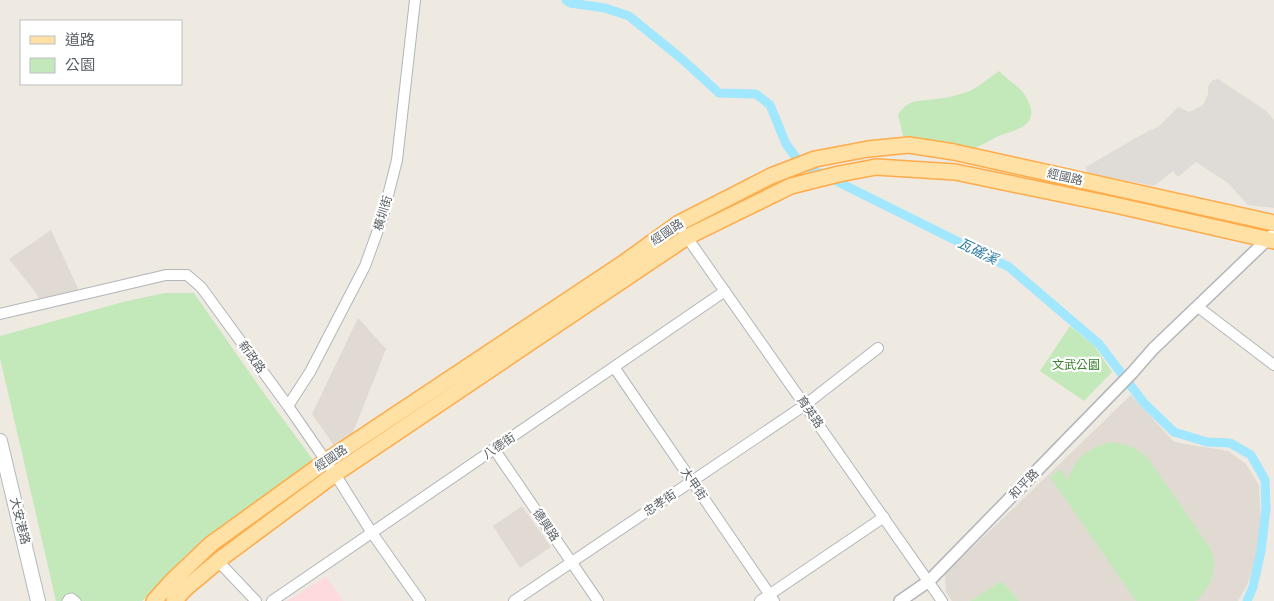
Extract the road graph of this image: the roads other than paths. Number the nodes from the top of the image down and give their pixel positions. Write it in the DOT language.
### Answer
graph roads {
  1 [pos="414,0"];
  2 [pos="678,223"];
  3 [pos="1274,223"];
  4 [pos="687,237"];
  5 [pos="1271,238"];
  6 [pos="725,291"];
  7 [pos="1198,307"];
  8 [pos="0,314"];
  9 [pos="878,348"];
  10 [pos="1274,365"];
  11 [pos="614,367"];
  12 [pos="805,405"];
  13 [pos="288,406"];
  14 [pos="0,441"];
  15 [pos="494,449"];
  16 [pos="330,468"];
  17 [pos="692,481"];
  18 [pos="884,517"];
  19 [pos="372,533"];
  20 [pos="218,561"];
  21 [pos="572,562"];
  22 [pos="228,578"];
  23 [pos="929,581"];
  24 [pos="772,598"];
  25 [pos="38,601"];
  26 [pos="66,601"];
  27 [pos="77,601"];
  28 [pos="154,601"];
  29 [pos="174,601"];
  30 [pos="250,601"];
  31 [pos="256,601"];
  32 [pos="272,601"];
  33 [pos="420,601"];
  34 [pos="514,601"];
  35 [pos="598,601"];
  36 [pos="760,601"];
  37 [pos="900,601"];
  38 [pos="942,601"];
  1 -- 13 [label="street, 橫圳街"];
  2 -- 3 [label="main road, 經國路"];
  2 -- 4 [label="street, 育英路"];
  2 -- 16 [label="main road, 經國路"];
  4 -- 5 [label="main road, 經國路"];
  4 -- 6 [label="street, 育英路"];
  4 -- 16 [label="main road, 經國路"];
  5 -- 7 [label="street"];
  6 -- 11 [label="street, 八德街"];
  6 -- 12 [label="street, 育英路"];
  7 -- 10 [label="street"];
  7 -- 23 [label="street, 和平路"];
  8 -- 13 [label="street, 新政路"];
  9 -- 12 [label="street, 忠孝街"];
  11 -- 15 [label="street, 八德街"];
  11 -- 17 [label="street, 大甲街"];
  12 -- 17 [label="street, 忠孝街"];
  12 -- 18 [label="street, 育英路"];
  13 -- 16 [label="street, 新政路"];
  14 -- 25 [label="main road, 大安港路"];
  15 -- 19 [label="street, 八德街"];
  15 -- 21 [label="street, 德興路"];
  16 -- 19 [label="street, 新政路"];
  16 -- 20 [label="main road, 經國路"];
  16 -- 28 [label="main road, 經國路"];
  17 -- 21 [label="street, 忠孝街"];
  17 -- 24 [label="street, 大甲街"];
  18 -- 23 [label="street, 育英路"];
  18 -- 24 [label="street"];
  19 -- 32 [label="street, 八德街"];
  19 -- 33 [label="street, 新政路"];
  20 -- 29 [label="main road, 經國路"];
  20 -- 31 [label="street"];
  21 -- 34 [label="street, 忠孝街"];
  21 -- 35 [label="street, 德興路"];
  22 -- 30 [label="street"];
  23 -- 37 [label="street, 和平路"];
  23 -- 38 [label="street, 育英路"];
  24 -- 36 [label="street"];
  26 -- 27 [label="street"];
}
